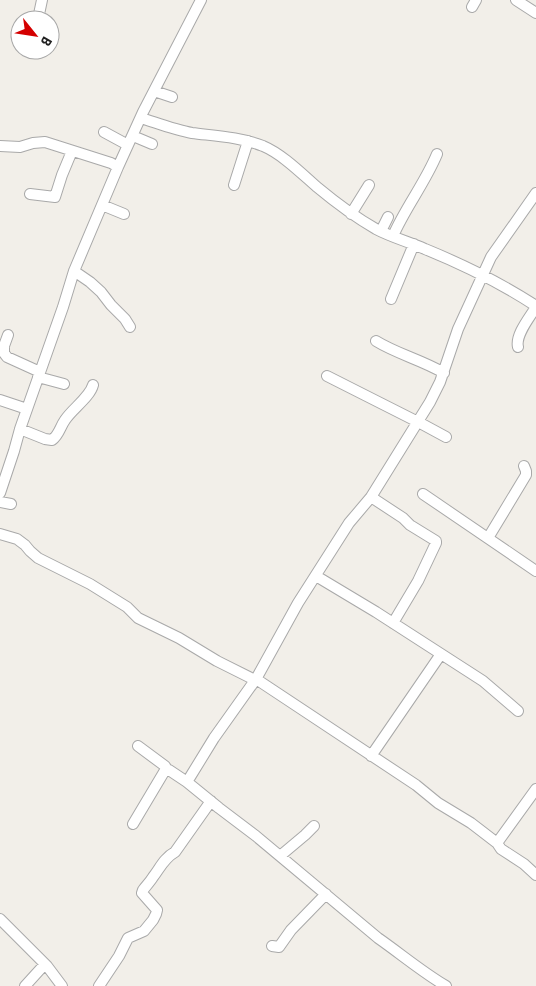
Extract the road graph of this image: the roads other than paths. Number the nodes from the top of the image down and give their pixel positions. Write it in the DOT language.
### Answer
graph roads {
  1 [pos="201,0"];
  2 [pos="516,0"];
  3 [pos="536,13"];
  4 [pos="154,90"];
  5 [pos="172,98"];
  6 [pos="141,118"];
  7 [pos="104,132"];
  8 [pos="125,140"];
  9 [pos="248,141"];
  10 [pos="152,144"];
  11 [pos="0,146"];
  12 [pos="72,151"];
  13 [pos="437,154"];
  14 [pos="110,163"];
  15 [pos="234,185"];
  16 [pos="369,185"];
  17 [pos="536,193"];
  18 [pos="30,194"];
  19 [pos="102,205"];
  20 [pos="352,212"];
  21 [pos="124,214"];
  22 [pos="396,231"];
  23 [pos="414,244"];
  24 [pos="74,271"];
  25 [pos="482,274"];
  26 [pos="392,299"];
  27 [pos="536,306"];
  28 [pos="130,327"];
  29 [pos="8,335"];
  30 [pos="376,341"];
  31 [pos="518,347"];
  32 [pos="36,371"];
  33 [pos="444,373"];
  34 [pos="327,376"];
  35 [pos="64,384"];
  36 [pos="92,385"];
  37 [pos="0,400"];
  38 [pos="22,407"];
  39 [pos="424,425"];
  40 [pos="20,429"];
  41 [pos="446,437"];
  42 [pos="524,466"];
  43 [pos="0,493"];
  44 [pos="423,494"];
  45 [pos="373,498"];
  46 [pos="0,502"];
  47 [pos="11,504"];
  48 [pos="0,534"];
  49 [pos="488,538"];
  50 [pos="536,570"];
  51 [pos="320,578"];
  52 [pos="393,623"];
  53 [pos="441,654"];
  54 [pos="256,680"];
  55 [pos="518,712"];
  56 [pos="138,746"];
  57 [pos="371,756"];
  58 [pos="167,770"];
  59 [pos="187,782"];
  60 [pos="536,789"];
  61 [pos="211,801"];
  62 [pos="133,824"];
  63 [pos="314,826"];
  64 [pos="497,843"];
  65 [pos="280,856"];
  66 [pos="536,875"];
  67 [pos="326,894"];
  68 [pos="0,919"];
  69 [pos="272,946"];
  70 [pos="45,964"];
  71 [pos="25,986"];
  72 [pos="62,986"];
  73 [pos="99,986"];
  74 [pos="446,986"];
  1 -- 4 [label="street"];
  2 -- 3 [label="street"];
  4 -- 5 [label="street"];
  4 -- 6 [label="street"];
  6 -- 8 [label="street"];
  6 -- 9 [label="street"];
  7 -- 8 [label="street"];
  8 -- 10 [label="street"];
  8 -- 14 [label="street"];
  9 -- 15 [label="street"];
  9 -- 20 [label="street"];
  11 -- 12 [label="street"];
  12 -- 14 [label="street"];
  12 -- 18 [label="street"];
  13 -- 22 [label="street"];
  14 -- 19 [label="street"];
  16 -- 20 [label="street"];
  17 -- 25 [label="street"];
  19 -- 21 [label="street"];
  19 -- 24 [label="street"];
  20 -- 22 [label="street"];
  22 -- 23 [label="street"];
  23 -- 25 [label="street"];
  23 -- 26 [label="street"];
  24 -- 28 [label="street"];
  24 -- 32 [label="street"];
  25 -- 27 [label="street"];
  25 -- 33 [label="street"];
  27 -- 31 [label="street"];
  29 -- 32 [label="street"];
  30 -- 33 [label="street"];
  32 -- 35 [label="street"];
  32 -- 38 [label="street"];
  33 -- 39 [label="street"];
  34 -- 39 [label="street"];
  36 -- 40 [label="street"];
  37 -- 38 [label="street"];
  38 -- 40 [label="street"];
  39 -- 41 [label="street"];
  39 -- 45 [label="street"];
  40 -- 43 [label="street"];
  42 -- 49 [label="street"];
  44 -- 49 [label="street"];
  45 -- 51 [label="street"];
  45 -- 52 [label="street"];
  46 -- 47 [label="street"];
  48 -- 54 [label="street"];
  49 -- 50 [label="street"];
  51 -- 52 [label="street"];
  51 -- 54 [label="street"];
  52 -- 53 [label="street"];
  53 -- 55 [label="street"];
  53 -- 57 [label="street"];
  54 -- 57 [label="street"];
  54 -- 59 [label="street"];
  56 -- 58 [label="street"];
  57 -- 64 [label="street"];
  58 -- 59 [label="street"];
  58 -- 62 [label="street"];
  59 -- 61 [label="street"];
  60 -- 64 [label="street"];
  61 -- 65 [label="street"];
  61 -- 73 [label="street"];
  63 -- 65 [label="street"];
  64 -- 66 [label="street"];
  65 -- 67 [label="street"];
  67 -- 69 [label="street"];
  67 -- 74 [label="street"];
  68 -- 70 [label="street"];
  70 -- 71 [label="street"];
  70 -- 72 [label="street"];
}
